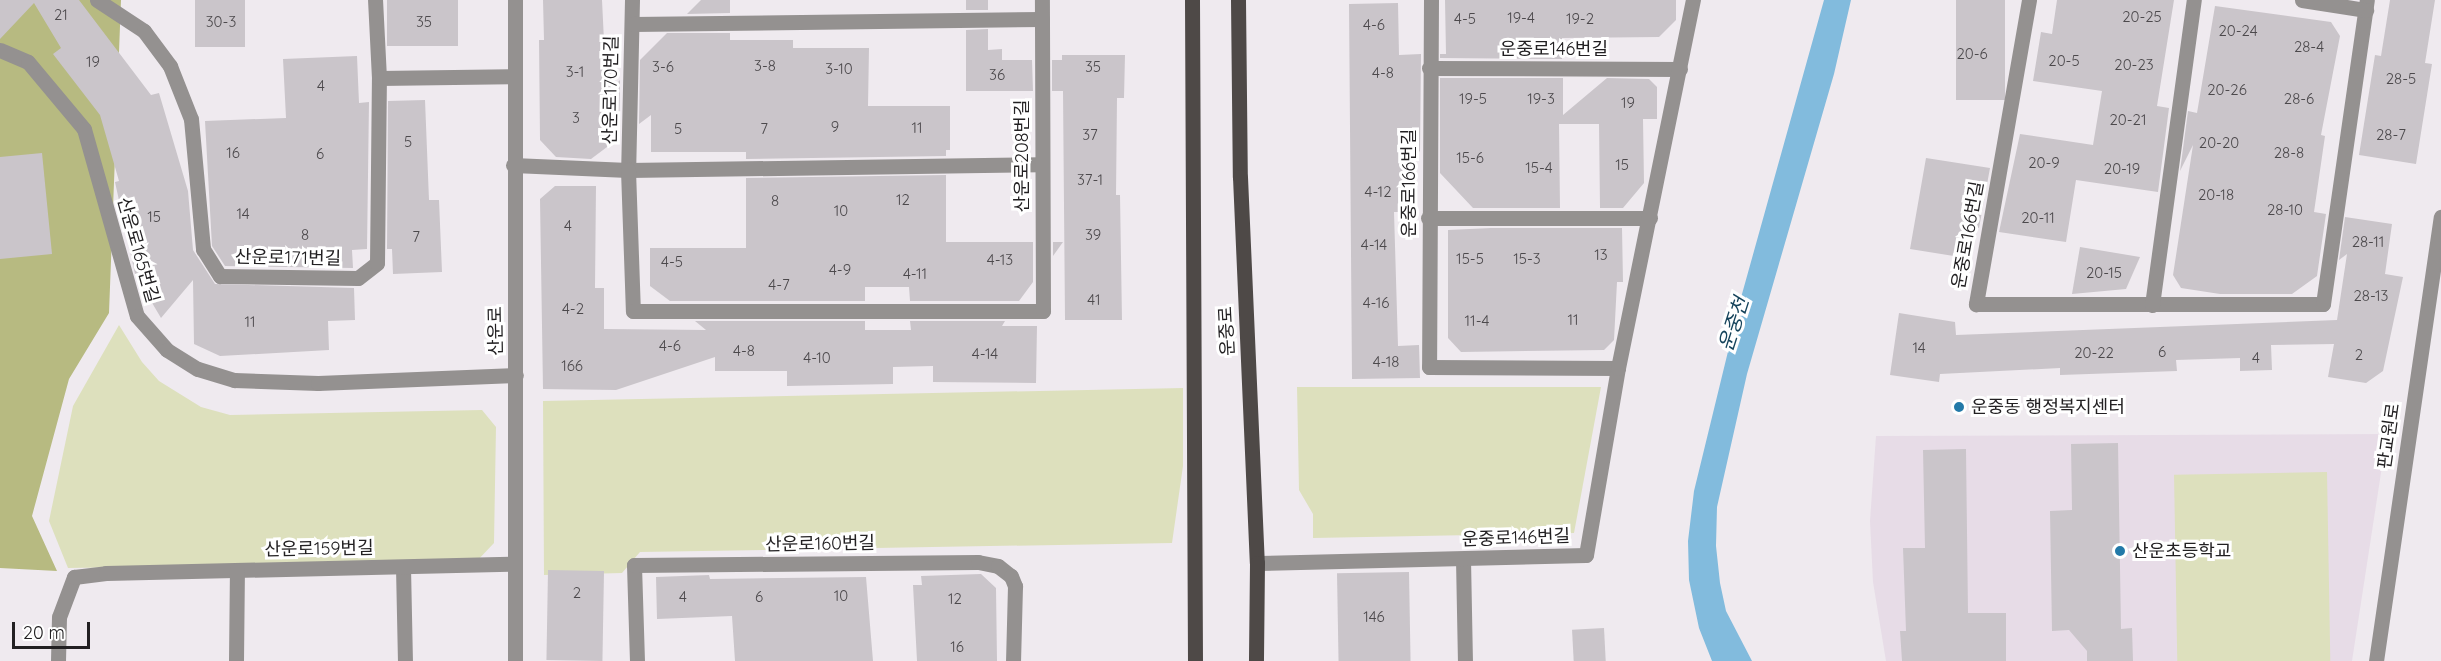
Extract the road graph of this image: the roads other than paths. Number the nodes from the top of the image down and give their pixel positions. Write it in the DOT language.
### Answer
graph roads {
  1 [pos="97,0"];
  2 [pos="375,0"];
  3 [pos="515,0"];
  4 [pos="632,0"];
  5 [pos="1042,0"];
  6 [pos="1192,0"];
  7 [pos="1238,0"];
  8 [pos="1431,0"];
  9 [pos="1693,0"];
  10 [pos="2029,0"];
  11 [pos="2194,0"];
  12 [pos="2302,0"];
  13 [pos="2366,5"];
  14 [pos="1042,19"];
  15 [pos="632,24"];
  16 [pos="0,50"];
  17 [pos="1429,68"];
  18 [pos="1680,69"];
  19 [pos="514,76"];
  20 [pos="379,78"];
  21 [pos="1042,164"];
  22 [pos="513,165"];
  23 [pos="628,170"];
  24 [pos="2441,217"];
  25 [pos="1428,218"];
  26 [pos="1650,218"];
  27 [pos="2152,306"];
  28 [pos="1043,311"];
  29 [pos="1618,368"];
  30 [pos="516,375"];
  31 [pos="1463,559"];
  32 [pos="1257,563"];
  33 [pos="515,564"];
  34 [pos="403,567"];
  35 [pos="237,570"];
  36 [pos="58,661"];
  37 [pos="236,661"];
  38 [pos="405,661"];
  39 [pos="515,661"];
  40 [pos="637,661"];
  41 [pos="1013,661"];
  42 [pos="1196,661"];
  43 [pos="1256,661"];
  44 [pos="1465,661"];
  45 [pos="2376,661"];
  1 -- 20 [label="street, 산운로171번길"];
  2 -- 20 [label="street, 산운로171번길"];
  3 -- 19 [label="street, 산운로"];
  4 -- 15 [label="street"];
  5 -- 14 [label="street, 산운로208번길"];
  6 -- 42 [label="main road, 운중로"];
  7 -- 32 [label="main road, 운중로"];
  8 -- 17 [label="street, 운중로166번길"];
  9 -- 18 [label="street, 운중로146번길"];
  10 -- 27 [label="street, 운중로166번길"];
  11 -- 27 [label="street"];
  12 -- 13 [label="street"];
  13 -- 27 [label="street, 운중로166번길"];
  14 -- 15 [label="street, 산운로170번길"];
  14 -- 21 [label="street, 산운로208번길"];
  15 -- 23 [label="street, 산운로170번길"];
  16 -- 30 [label="street, 산운로165번길"];
  17 -- 18 [label="street, 운중로146번길"];
  17 -- 25 [label="street, 운중로166번길"];
  18 -- 26 [label="street, 운중로146번길"];
  19 -- 20 [label="street"];
  19 -- 22 [label="street, 산운로"];
  21 -- 23 [label="street, 산운로170번길"];
  21 -- 28 [label="street, 산운로208번길"];
  22 -- 23 [label="street, 산운로170번길"];
  22 -- 30 [label="street, 산운로"];
  23 -- 28 [label="street, 산운로170번길"];
  24 -- 45 [label="street, 판교원로"];
  25 -- 26 [label="street"];
  25 -- 29 [label="street, 운중로166번길"];
  26 -- 29 [label="street, 운중로146번길"];
  29 -- 31 [label="street, 운중로146번길"];
  30 -- 33 [label="street, 산운로"];
  31 -- 32 [label="street, 운중로146번길"];
  31 -- 44 [label="street"];
  32 -- 43 [label="main road, 운중로"];
  33 -- 34 [label="street, 산운로159번길"];
  33 -- 39 [label="street, 산운로"];
  34 -- 35 [label="street, 산운로159번길"];
  34 -- 38 [label="street"];
  35 -- 36 [label="street, 산운로159번길"];
  35 -- 37 [label="street"];
  40 -- 41 [label="street, 산운로160번길"];
}
